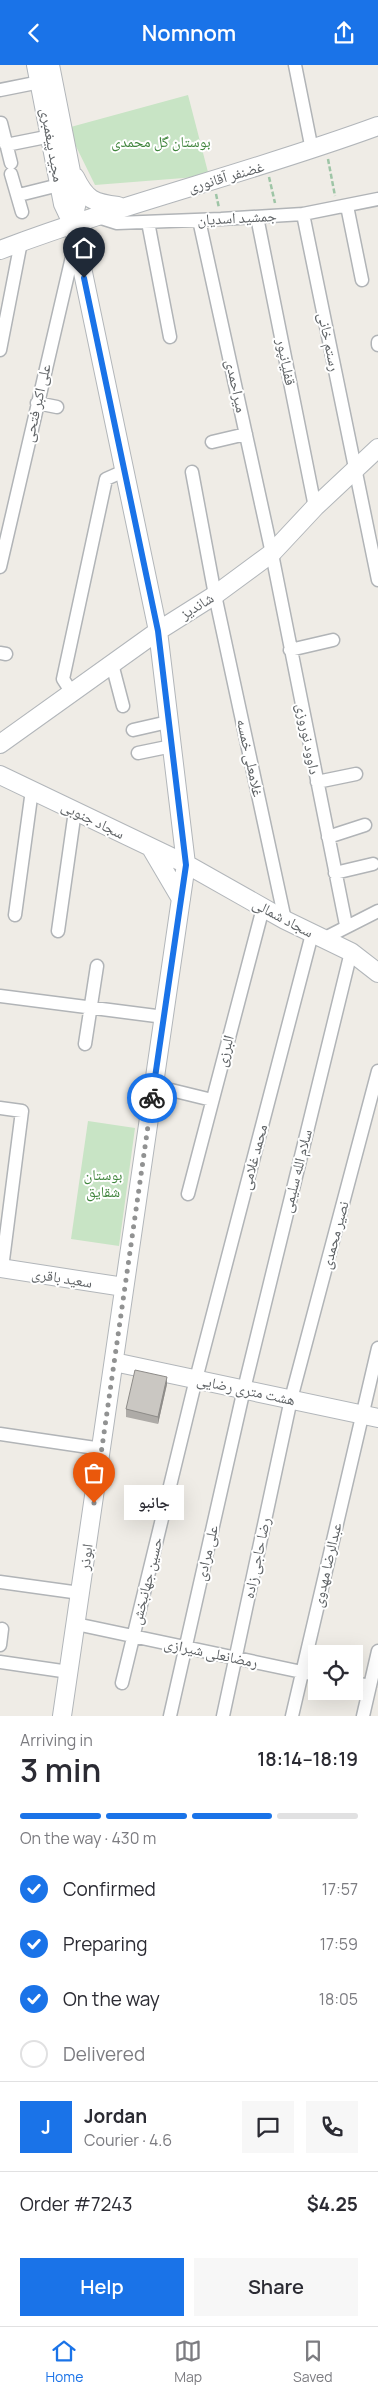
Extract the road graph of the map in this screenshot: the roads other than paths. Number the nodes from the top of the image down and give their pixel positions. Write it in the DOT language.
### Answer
graph roads {
  1 [pos="50,65"];
  2 [pos="295,65"];
  3 [pos="38,73"];
  4 [pos="0,91"];
  5 [pos="1,123"];
  6 [pos="378,126"];
  7 [pos="51,135"];
  8 [pos="6,145"];
  9 [pos="318,148"];
  10 [pos="70,164"];
  11 [pos="59,185"];
  12 [pos="19,195"];
  13 [pos="378,199"];
  14 [pos="126,207"];
  15 [pos="342,207"];
  16 [pos="22,212"];
  17 [pos="303,214"];
  18 [pos="96,216"];
  19 [pos="257,217"];
  20 [pos="199,220"];
  21 [pos="148,223"];
  22 [pos="74,231"];
  23 [pos="22,241"];
  24 [pos="0,249"];
  25 [pos="362,280"];
  26 [pos="170,337"];
  27 [pos="0,349"];
  28 [pos="37,403"];
  29 [pos="57,407"];
  30 [pos="246,434"];
  31 [pos="212,442"];
  32 [pos="378,448"];
  33 [pos="355,469"];
  34 [pos="124,471"];
  35 [pos="192,471"];
  36 [pos="316,507"];
  37 [pos="272,553"];
  38 [pos="0,567"];
  39 [pos="378,580"];
  40 [pos="215,595"];
  41 [pos="158,631"];
  42 [pos="332,640"];
  43 [pos="290,650"];
  44 [pos="112,664"];
  45 [pos="72,693"];
  46 [pos="123,706"];
  47 [pos="168,722"];
  48 [pos="133,730"];
  49 [pos="0,744"];
  50 [pos="172,746"];
  51 [pos="138,753"];
  52 [pos="356,773"];
  53 [pos="0,775"];
  54 [pos="317,782"];
  55 [pos="32,790"];
  56 [pos="75,811"];
  57 [pos="365,825"];
  58 [pos="328,837"];
  59 [pos="151,847"];
  60 [pos="373,864"];
  61 [pos="186,865"];
  62 [pos="335,873"];
  63 [pos="181,899"];
  64 [pos="263,908"];
  65 [pos="378,911"];
  66 [pos="15,915"];
  67 [pos="285,920"];
  68 [pos="346,925"];
  69 [pos="58,931"];
  70 [pos="317,936"];
  71 [pos="351,952"];
  72 [pos="96,966"];
  73 [pos="378,973"];
  74 [pos="0,996"];
  75 [pos="90,1008"];
  76 [pos="164,1017"];
  77 [pos="85,1044"];
  78 [pos="378,1071"];
  79 [pos="171,1090"];
  80 [pos="212,1100"];
  81 [pos="0,1108"];
  82 [pos="188,1194"];
  83 [pos="1,1268"];
  84 [pos="124,1287"];
  85 [pos="378,1348"];
  86 [pos="114,1362"];
  87 [pos="196,1379"];
  88 [pos="244,1389"];
  89 [pos="291,1399"];
  90 [pos="370,1416"];
  91 [pos="0,1434"];
  92 [pos="102,1449"];
  93 [pos="0,1582"];
  94 [pos="80,1593"];
  95 [pos="76,1624"];
  96 [pos="2,1629"];
  97 [pos="133,1636"];
  98 [pos="0,1645"];
  99 [pos="186,1647"];
  100 [pos="378,1651"];
  101 [pos="236,1658"];
  102 [pos="0,1662"];
  103 [pos="69,1672"];
  104 [pos="302,1672"];
  105 [pos="308,1673"];
  106 [pos="122,1683"];
  107 [pos="363,1685"];
  108 [pos="370,1686"];
  109 [pos="62,1716"];
  110 [pos="170,1716"];
  111 [pos="223,1716"];
  112 [pos="292,1716"];
  113 [pos="362,1716"];
  1 -- 10 [label="main road, مجید پیغمبری"];
  2 -- 9 [label="street"];
  3 -- 4 [label="street"];
  3 -- 7 [label="main road, مجید پیغمبری"];
  5 -- 8 [label="street"];
  6 -- 9 [label="main road, غضنفر آقانوری"];
  7 -- 8 [label="street"];
  7 -- 11 [label="main road, مجید پیغمبری"];
  8 -- 12 [label="street"];
  9 -- 14 [label="main road, غضنفر آقانوری"];
  10 -- 14 [label="main road"];
  10 -- 22 [label="main road, مجید پیغمبری"];
  11 -- 12 [label="street"];
  11 -- 22 [label="main road, مجید پیغمبری"];
  12 -- 16 [label="street"];
  13 -- 15 [label="street, جمشید اسدیان"];
  14 -- 18 [label="main road, غضنفر آقانوری"];
  15 -- 17 [label="street, جمشید اسدیان"];
  15 -- 25 [label="street"];
  17 -- 19 [label="street, جمشید اسدیان"];
  17 -- 33 [label="street, رستم خانی"];
  18 -- 21 [label="street, جمشید اسدیان"];
  18 -- 22 [label="main road, غضنفر آقانوری"];
  19 -- 20 [label="street, جمشید اسدیان"];
  19 -- 36 [label="street, قفلیانپور"];
  20 -- 21 [label="street, جمشید اسدیان"];
  20 -- 30 [label="street, میراحمدی"];
  21 -- 26 [label="street"];
  22 -- 23 [label="main road, غضنفر آقانوری"];
  22 -- 28 [label="street, علی اکبر فتحی"];
  22 -- 34 [label="main road, مجید پیغمبری"];
  23 -- 24 [label="main road, غضنفر آقانوری"];
  23 -- 27 [label="street"];
  28 -- 29 [label="street"];
  28 -- 38 [label="street, علی اکبر فتحی"];
  30 -- 31 [label="street"];
  30 -- 37 [label="street, میراحمدی"];
  32 -- 33 [label="main road, شاندیز"];
  33 -- 36 [label="main road, شاندیز"];
  33 -- 39 [label="street, رستم خانی"];
  34 -- 41 [label="main road, مجید پیغمبری"];
  34 -- 45 [label="street"];
  35 -- 40 [label="street, غلامعلی خمسه"];
  36 -- 37 [label="main road, شاندیز"];
  37 -- 40 [label="main road, شاندیز"];
  37 -- 43 [label="street, داوود نوروزی"];
  40 -- 41 [label="main road, شاندیز"];
  40 -- 67 [label="street, غلامعلی خمسه"];
  41 -- 44 [label="main road, شاندیز"];
  41 -- 47 [label="main road, مجید پیغمبری"];
  42 -- 43 [label="street"];
  43 -- 54 [label="street, داوود نوروزی"];
  44 -- 45 [label="main road, شاندیز"];
  44 -- 46 [label="street"];
  45 -- 49 [label="main road, شاندیز"];
  47 -- 48 [label="street"];
  47 -- 50 [label="main road, مجید پیغمبری"];
  50 -- 51 [label="street"];
  50 -- 61 [label="main road, مجید پیغمبری"];
  52 -- 54 [label="street"];
  53 -- 55 [label="main road, سجاد جنوبی"];
  54 -- 58 [label="street, داوود نوروزی"];
  55 -- 56 [label="main road, سجاد جنوبی"];
  55 -- 66 [label="street"];
  56 -- 59 [label="main road, سجاد جنوبی"];
  56 -- 69 [label="street"];
  57 -- 58 [label="street"];
  58 -- 62 [label="street, داوود نوروزی"];
  59 -- 61 [label="main road, سجاد جنوبی"];
  59 -- 63 [label="main road"];
  60 -- 62 [label="street"];
  61 -- 63 [label="main road, ابوذر"];
  61 -- 64 [label="main road, سجاد شمالی"];
  62 -- 68 [label="street, داوود نوروزی"];
  63 -- 76 [label="main road, ابوذر"];
  64 -- 67 [label="main road, سجاد شمالی"];
  64 -- 80 [label="street, البرزی"];
  65 -- 68 [label="street"];
  67 -- 70 [label="main road, سجاد شمالی"];
  68 -- 70 [label="street"];
  70 -- 71 [label="main road, سجاد شمالی"];
  70 -- 87 [label="street, محمد غلامی"];
  71 -- 73 [label="main road, سجاد شمالی"];
  71 -- 88 [label="street, سلام الله سلیمی"];
  72 -- 75 [label="street"];
  74 -- 75 [label="street"];
  75 -- 76 [label="street"];
  75 -- 77 [label="street"];
  76 -- 84 [label="main road, ابوذر"];
  78 -- 89 [label="street, نصیر محمدی"];
  79 -- 80 [label="street"];
  80 -- 82 [label="street, البرزی"];
  81 -- 83 [label="street"];
  83 -- 84 [label="main road, سعید باقری"];
  84 -- 86 [label="main road, ابوذر"];
  85 -- 90 [label="street, عبدالرضا مهدوی"];
  86 -- 87 [label="main road, هشت متری رضایی"];
  86 -- 92 [label="main road, ابوذر"];
  87 -- 88 [label="main road, هشت متری رضایی"];
  87 -- 97 [label="street, حسین جهانبخش"];
  88 -- 89 [label="main road, هشت متری رضایی"];
  88 -- 99 [label="street, علی مرادی"];
  89 -- 90 [label="main road, هشت متری رضایی"];
  89 -- 101 [label="street, رضا حاجی زاده"];
  90 -- 104 [label="street, عبدالرضا مهدوی"];
  91 -- 92 [label="street"];
  92 -- 94 [label="main road, ابوذر"];
  93 -- 94 [label="street"];
  94 -- 95 [label="main road, ابوذر"];
  95 -- 97 [label="street, رمضانعلی شیرازی"];
  95 -- 103 [label="main road, ابوذر"];
  96 -- 98 [label="street"];
  97 -- 99 [label="street, رمضانعلی شیرازی"];
  97 -- 106 [label="street, حسین جهانبخش"];
  99 -- 101 [label="street, رمضانعلی شیرازی"];
  99 -- 110 [label="street, علی مرادی"];
  100 -- 108 [label="street"];
  101 -- 104 [label="street, رمضانعلی شیرازی"];
  101 -- 111 [label="street, رضا حاجی زاده"];
  102 -- 103 [label="street"];
  103 -- 109 [label="main road, ابوذر"];
  104 -- 105 [label="street, رمضانعلی شیرازی"];
  104 -- 112 [label="street, عبدالرضا مهدوی"];
  107 -- 108 [label="street"];
  108 -- 113 [label="street"];
}
